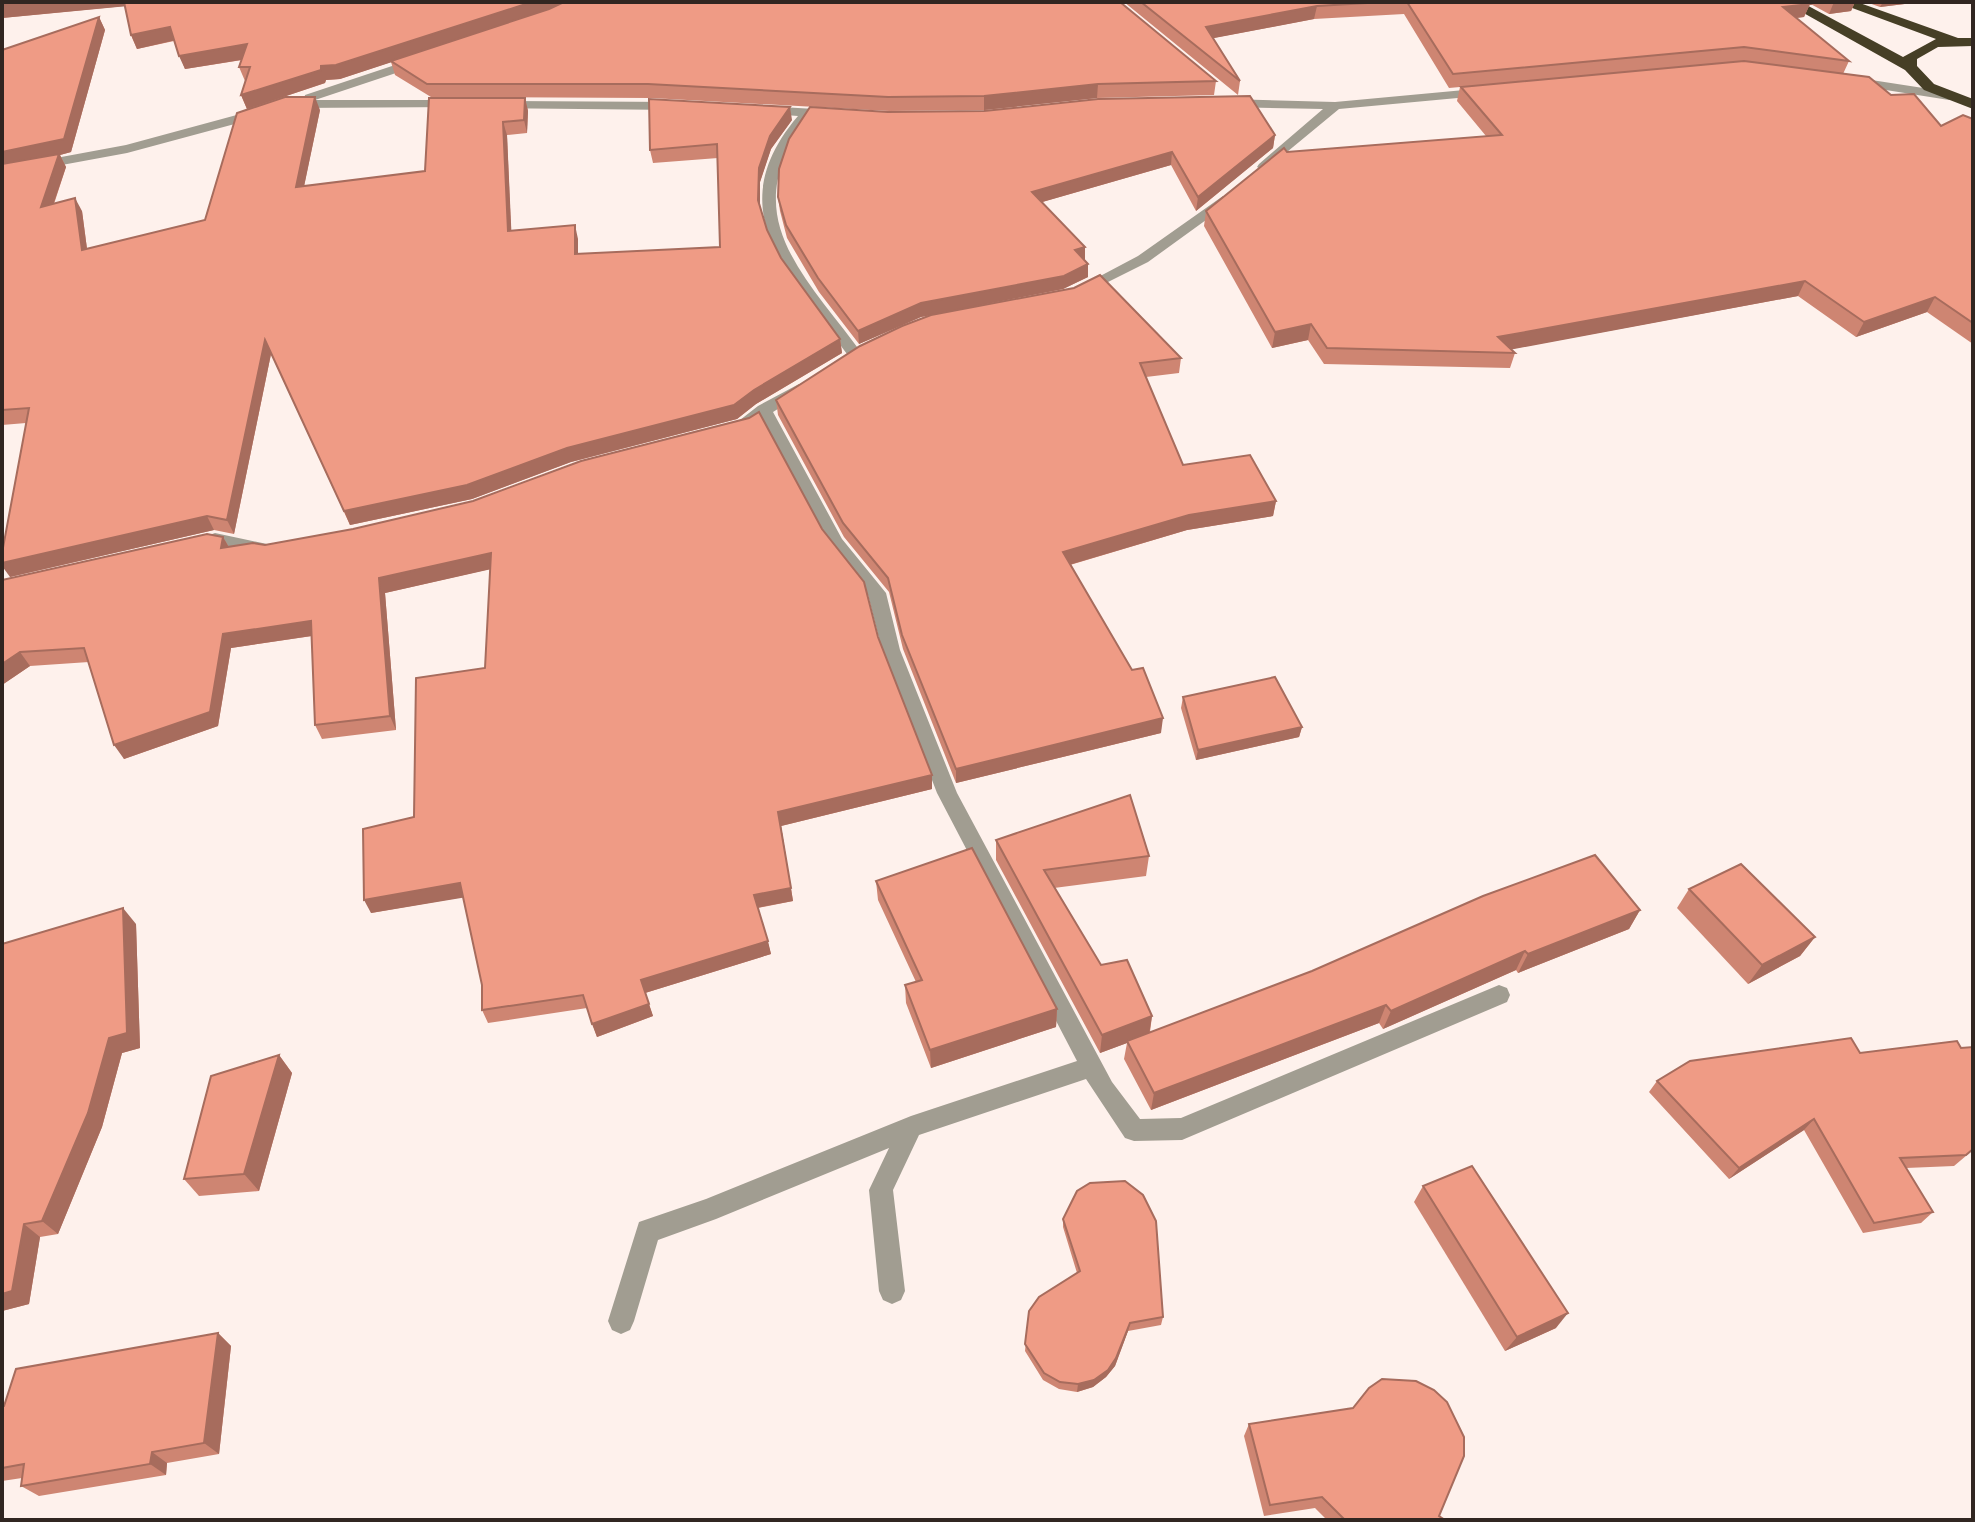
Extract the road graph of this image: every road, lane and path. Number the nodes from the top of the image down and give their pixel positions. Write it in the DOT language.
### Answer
graph roads {
  1 [pos="1791,2"];
  2 [pos="1843,2"];
  3 [pos="1965,42"];
  4 [pos="427,58"];
  5 [pos="1914,72"];
  6 [pos="1505,90"];
  7 [pos="1949,96"];
  8 [pos="1220,98"];
  9 [pos="468,104"];
  10 [pos="484,104"];
  11 [pos="1973,104"];
  12 [pos="1335,106"];
  13 [pos="280,107"];
  14 [pos="691,107"];
  15 [pos="755,110"];
  16 [pos="807,113"];
  17 [pos="848,116"];
  18 [pos="2,172"];
  19 [pos="1068,296"];
  20 [pos="856,355"];
  21 [pos="819,377"];
  22 [pos="764,410"];
  23 [pos="720,433"];
  24 [pos="285,548"];
  25 [pos="179,550"];
  26 [pos="1499,995"];
  27 [pos="1092,1067"];
  28 [pos="911,1127"];
  29 [pos="892,1291"];
  30 [pos="621,1321"];
  1 -- 5 [label="highway"];
  2 -- 3 [label="highway"];
  3 -- 5 [label="highway"];
  4 -- 13 [label="street"];
  5 -- 7 [label="highway"];
  5 -- 7 [label="street"];
  6 -- 12 [label="street"];
  7 -- 11 [label="highway"];
  8 -- 12 [label="street"];
  9 -- 13 [label="street"];
  10 -- 14 [label="street"];
  12 -- 19 [label="street"];
  13 -- 18 [label="street"];
  15 -- 16 [label="street"];
  16 -- 17 [label="street"];
  16 -- 20 [label="street"];
  21 -- 22 [label="street"];
  22 -- 23 [label="street"];
  22 -- 27 [label="street"];
  24 -- 25 [label="street"];
  26 -- 27 [label="street"];
  27 -- 28 [label="street"];
  28 -- 29 [label="street"];
  28 -- 30 [label="street"];
}
